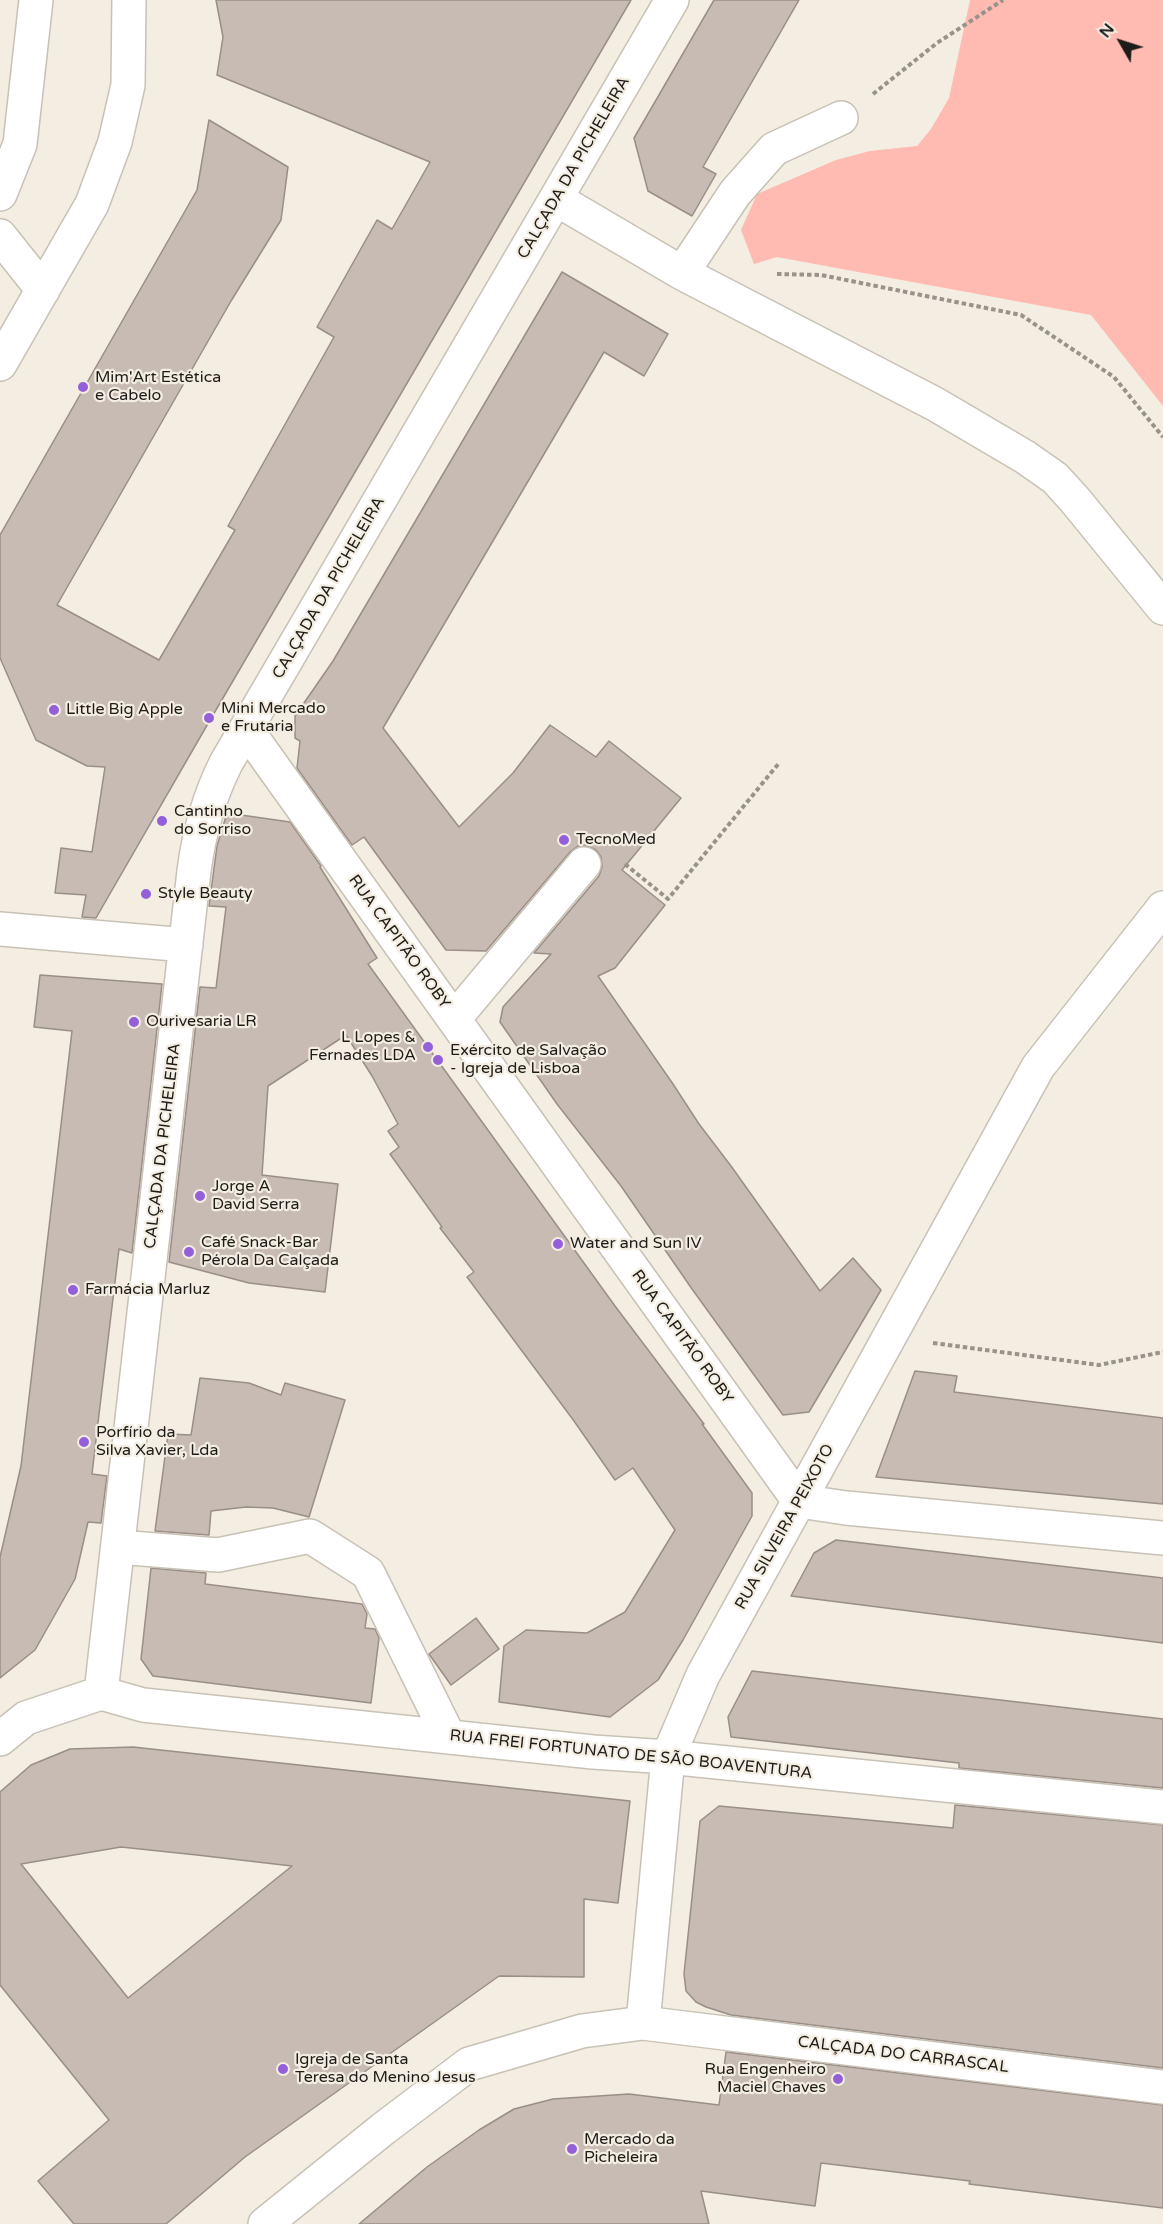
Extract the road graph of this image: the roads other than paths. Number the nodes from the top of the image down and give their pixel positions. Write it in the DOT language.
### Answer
graph roads {
  1 [pos="36,0"];
  2 [pos="129,0"];
  3 [pos="672,0"];
  4 [pos="842,118"];
  5 [pos="0,194"];
  6 [pos="556,199"];
  7 [pos="0,236"];
  8 [pos="682,273"];
  9 [pos="43,290"];
  10 [pos="0,364"];
  11 [pos="1163,608"];
  12 [pos="246,729"];
  13 [pos="584,864"];
  14 [pos="1163,908"];
  15 [pos="0,929"];
  16 [pos="186,945"];
  17 [pos="454,1019"];
  18 [pos="799,1501"];
  19 [pos="1163,1538"];
  20 [pos="117,1547"];
  21 [pos="101,1693"];
  22 [pos="449,1737"];
  23 [pos="0,1739"];
  24 [pos="668,1757"];
  25 [pos="1163,1807"];
  26 [pos="643,2023"];
  27 [pos="1163,2086"];
  28 [pos="265,2224"];
  1 -- 5 [label="street"];
  2 -- 9 [label="street"];
  3 -- 6 [label="street, CALÇADA DA PICHELEIRA"];
  4 -- 8 [label="street"];
  6 -- 8 [label="street"];
  6 -- 12 [label="street, CALÇADA DA PICHELEIRA"];
  7 -- 9 [label="street"];
  8 -- 11 [label="street"];
  9 -- 10 [label="street"];
  12 -- 16 [label="street, CALÇADA DA PICHELEIRA"];
  12 -- 17 [label="street, RUA CAPITÃO ROBY"];
  13 -- 17 [label="street"];
  14 -- 18 [label="street, RUA SILVEIRA PEIXOTO"];
  15 -- 16 [label="street"];
  16 -- 20 [label="street, CALÇADA DA PICHELEIRA"];
  17 -- 18 [label="street, RUA CAPITÃO ROBY"];
  18 -- 19 [label="street"];
  18 -- 24 [label="street, RUA SILVEIRA PEIXOTO"];
  20 -- 21 [label="street, CALÇADA DA PICHELEIRA"];
  20 -- 22 [label="street"];
  21 -- 22 [label="street, RUA FREI FORTUNATO DE SÃO BOAVENTURA"];
  21 -- 23 [label="street"];
  22 -- 24 [label="street, RUA FREI FORTUNATO DE SÃO BOAVENTURA"];
  24 -- 25 [label="street, RUA FREI FORTUNATO DE SÃO BOAVENTURA"];
  24 -- 26 [label="street, RUA SILVEIRA PEIXOTO"];
  26 -- 27 [label="street, CALÇADA DO CARRASCAL"];
  26 -- 28 [label="street"];
}
